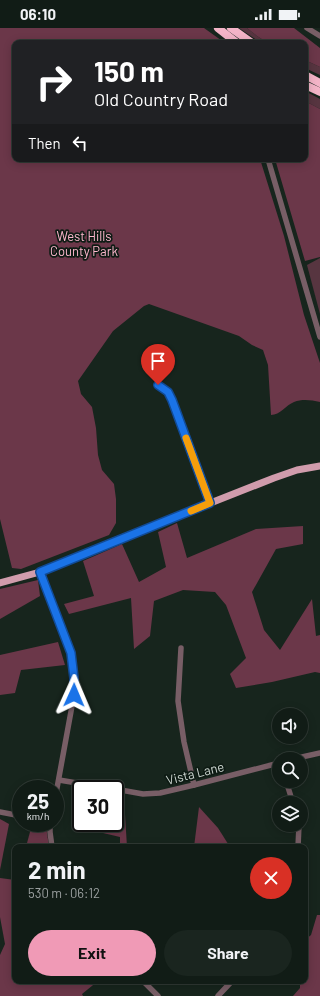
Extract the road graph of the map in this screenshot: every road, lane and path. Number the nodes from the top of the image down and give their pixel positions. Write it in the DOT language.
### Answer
graph roads {
  1 [pos="231,28"];
  2 [pos="235,28"];
  3 [pos="307,28"];
  4 [pos="221,31"];
  5 [pos="320,36"];
  6 [pos="234,40"];
  7 [pos="237,40"];
  8 [pos="248,40"];
  9 [pos="308,77"];
  10 [pos="320,83"];
  11 [pos="308,86"];
  12 [pos="320,92"];
  13 [pos="269,162"];
  14 [pos="320,337"];
  15 [pos="158,385"];
  16 [pos="320,466"];
  17 [pos="210,503"];
  18 [pos="40,572"];
  19 [pos="0,583"];
  20 [pos="181,648"];
  21 [pos="320,753"];
  22 [pos="308,756"];
  23 [pos="272,765"];
  24 [pos="59,780"];
  25 [pos="194,785"];
  26 [pos="124,791"];
  27 [pos="0,812"];
  28 [pos="12,814"];
  29 [pos="50,832"];
  30 [pos="299,832"];
  31 [pos="52,844"];
  32 [pos="298,844"];
  33 [pos="146,984"];
  34 [pos="229,984"];
  35 [pos="158,996"];
  36 [pos="218,996"];
  1 -- 8 [label="highway, bridge"];
  2 -- 7 [label="street"];
  3 -- 5 [label="street"];
  4 -- 6 [label="highway"];
  9 -- 10 [label="highway"];
  11 -- 12 [label="highway"];
  13 -- 14 [label="street"];
  15 -- 17 [label="street"];
  16 -- 17 [label="main road"];
  17 -- 18 [label="main road"];
  18 -- 19 [label="main road"];
  18 -- 24 [label="street"];
  20 -- 25 [label="street"];
  21 -- 22 [label="street"];
  23 -- 25 [label="street, Vista Lane"];
  25 -- 26 [label="street, Vista Lane"];
  27 -- 28 [label="street"];
  29 -- 31 [label="street"];
  30 -- 32 [label="street"];
  33 -- 35 [label="street"];
  34 -- 36 [label="street"];
}
